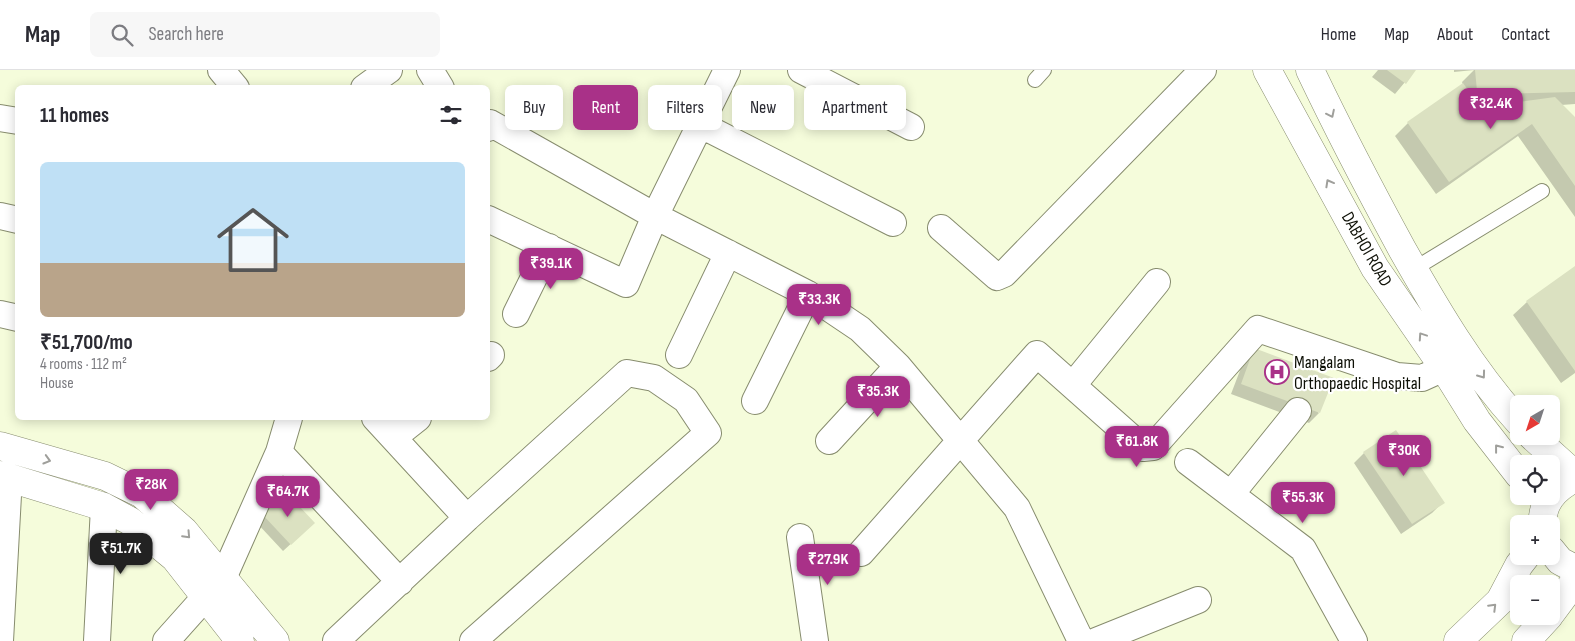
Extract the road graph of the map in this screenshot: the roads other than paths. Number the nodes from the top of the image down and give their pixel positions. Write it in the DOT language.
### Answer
graph roads {
  1 [pos="389,70"];
  2 [pos="430,70"];
  3 [pos="727,70"];
  4 [pos="801,70"];
  5 [pos="1203,70"];
  6 [pos="1267,70"];
  7 [pos="1310,70"];
  8 [pos="368,85"];
  9 [pos="439,85"];
  10 [pos="720,85"];
  11 [pos="0,118"];
  12 [pos="15,120"];
  13 [pos="490,123"];
  14 [pos="911,127"];
  15 [pos="698,130"];
  16 [pos="711,130"];
  17 [pos="1542,191"];
  18 [pos="0,216"];
  19 [pos="655,216"];
  20 [pos="15,219"];
  21 [pos="490,220"];
  22 [pos="893,223"];
  23 [pos="941,228"];
  24 [pos="549,248"];
  25 [pos="728,253"];
  26 [pos="1414,269"];
  27 [pos="1157,282"];
  28 [pos="808,294"];
  29 [pos="0,314"];
  30 [pos="516,314"];
  31 [pos="15,317"];
  32 [pos="680,355"];
  33 [pos="898,366"];
  34 [pos="1444,368"];
  35 [pos="1073,386"];
  36 [pos="755,401"];
  37 [pos="1298,411"];
  38 [pos="1510,411"];
  39 [pos="288,420"];
  40 [pos="377,420"];
  41 [pos="416,420"];
  42 [pos="394,438"];
  43 [pos="959,440"];
  44 [pos="829,441"];
  45 [pos="1541,445"];
  46 [pos="0,446"];
  47 [pos="279,452"];
  48 [pos="1188,462"];
  49 [pos="1510,463"];
  50 [pos="5,476"];
  51 [pos="1575,477"];
  52 [pos="1231,494"];
  53 [pos="104,507"];
  54 [pos="1543,508"];
  55 [pos="467,518"];
  56 [pos="800,537"];
  57 [pos="861,553"];
  58 [pos="1560,561"];
  59 [pos="1518,565"];
  60 [pos="1575,569"];
  61 [pos="224,576"];
  62 [pos="1575,581"];
  63 [pos="400,582"];
  64 [pos="205,598"];
  65 [pos="1198,600"];
  66 [pos="1560,601"];
  67 [pos="1541,625"];
  68 [pos="0,641"];
  69 [pos="97,641"];
  70 [pos="166,641"];
  71 [pos="240,641"];
  72 [pos="275,641"];
  73 [pos="336,641"];
  74 [pos="473,641"];
  75 [pos="815,641"];
  76 [pos="1081,641"];
  77 [pos="1096,641"];
  78 [pos="1354,641"];
  79 [pos="1458,641"];
  80 [pos="1526,641"];
  1 -- 8 [label="street"];
  2 -- 9 [label="street"];
  3 -- 10 [label="street"];
  4 -- 14 [label="street"];
  5 -- 23 [label="street"];
  34 -- 6 [label="main road, DABHOI ROAD, one-way"];
  7 -- 26 [label="main road, DABHOI ROAD, one-way"];
  11 -- 12 [label="street"];
  13 -- 19 [label="street"];
  15 -- 19 [label="street"];
  16 -- 22 [label="street"];
  17 -- 26 [label="lane"];
  18 -- 20 [label="street"];
  19 -- 24 [label="street"];
  19 -- 25 [label="street"];
  21 -- 24 [label="street"];
  24 -- 30 [label="street"];
  25 -- 28 [label="street"];
  25 -- 32 [label="street"];
  26 -- 38 [label="main road, DABHOI ROAD, one-way"];
  27 -- 35 [label="street"];
  28 -- 33 [label="street"];
  28 -- 36 [label="street"];
  29 -- 31 [label="street"];
  33 -- 43 [label="street"];
  33 -- 44 [label="street"];
  34 -- 35 [label="street"];
  49 -- 34 [label="main road, DABHOI ROAD, one-way"];
  35 -- 43 [label="street"];
  37 -- 52 [label="street"];
  39 -- 47 [label="street"];
  40 -- 42 [label="street"];
  41 -- 42 [label="street"];
  42 -- 55 [label="street"];
  43 -- 57 [label="street"];
  43 -- 76 [label="street"];
  45 -- 51 [label="main road"];
  46 -- 61 [label="main road, one-way"];
  47 -- 61 [label="street"];
  47 -- 63 [label="street"];
  48 -- 52 [label="street"];
  50 -- 53 [label="main road"];
  50 -- 68 [label="street"];
  51 -- 54 [label="main road"];
  52 -- 78 [label="street"];
  53 -- 64 [label="main road"];
  53 -- 69 [label="street"];
  55 -- 63 [label="street"];
  55 -- 74 [label="street"];
  56 -- 75 [label="street"];
  58 -- 60 [label="main road"];
  79 -- 59 [label="main road, one-way"];
  61 -- 64 [label="street"];
  61 -- 72 [label="main road"];
  62 -- 66 [label="main road"];
  63 -- 73 [label="street"];
  64 -- 70 [label="street"];
  64 -- 71 [label="main road"];
  65 -- 77 [label="street"];
  67 -- 80 [label="main road"];
}
